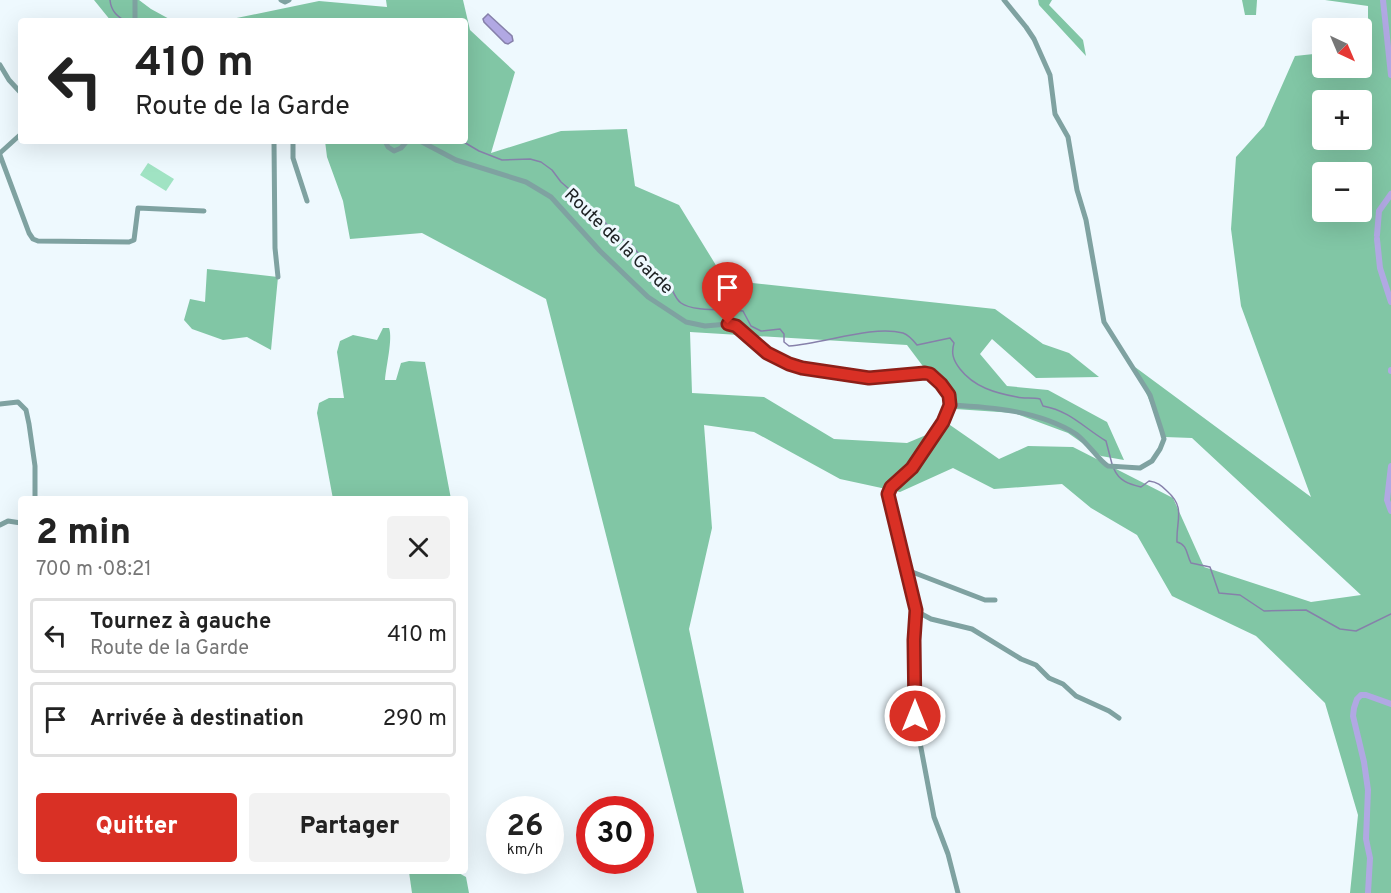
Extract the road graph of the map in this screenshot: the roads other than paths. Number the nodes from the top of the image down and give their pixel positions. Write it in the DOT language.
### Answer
graph roads {
  1 [pos="281,0"];
  2 [pos="289,0"];
  3 [pos="1004,0"];
  4 [pos="136,1"];
  5 [pos="135,18"];
  6 [pos="0,65"];
  7 [pos="18,90"];
  8 [pos="18,137"];
  9 [pos="274,144"];
  10 [pos="293,144"];
  11 [pos="386,144"];
  12 [pos="404,144"];
  13 [pos="426,144"];
  14 [pos="0,154"];
  15 [pos="307,201"];
  16 [pos="204,211"];
  17 [pos="278,276"];
  18 [pos="0,404"];
  19 [pos="950,405"];
  20 [pos="35,496"];
  21 [pos="18,523"];
  22 [pos="0,525"];
  23 [pos="907,570"];
  24 [pos="995,600"];
  25 [pos="916,611"];
  26 [pos="1119,718"];
  27 [pos="957,893"];
  1 -- 2 [label="street"];
  3 -- 19 [label="street"];
  4 -- 5 [label="street"];
  6 -- 7 [label="street"];
  8 -- 14 [label="street"];
  9 -- 17 [label="street"];
  10 -- 15 [label="street"];
  11 -- 12 [label="street"];
  13 -- 19 [label="street, Route de la Garde"];
  14 -- 16 [label="street"];
  18 -- 20 [label="street"];
  19 -- 23 [label="street"];
  21 -- 22 [label="street"];
  23 -- 24 [label="street"];
  23 -- 25 [label="street"];
  25 -- 26 [label="street"];
  25 -- 27 [label="street"];
}
